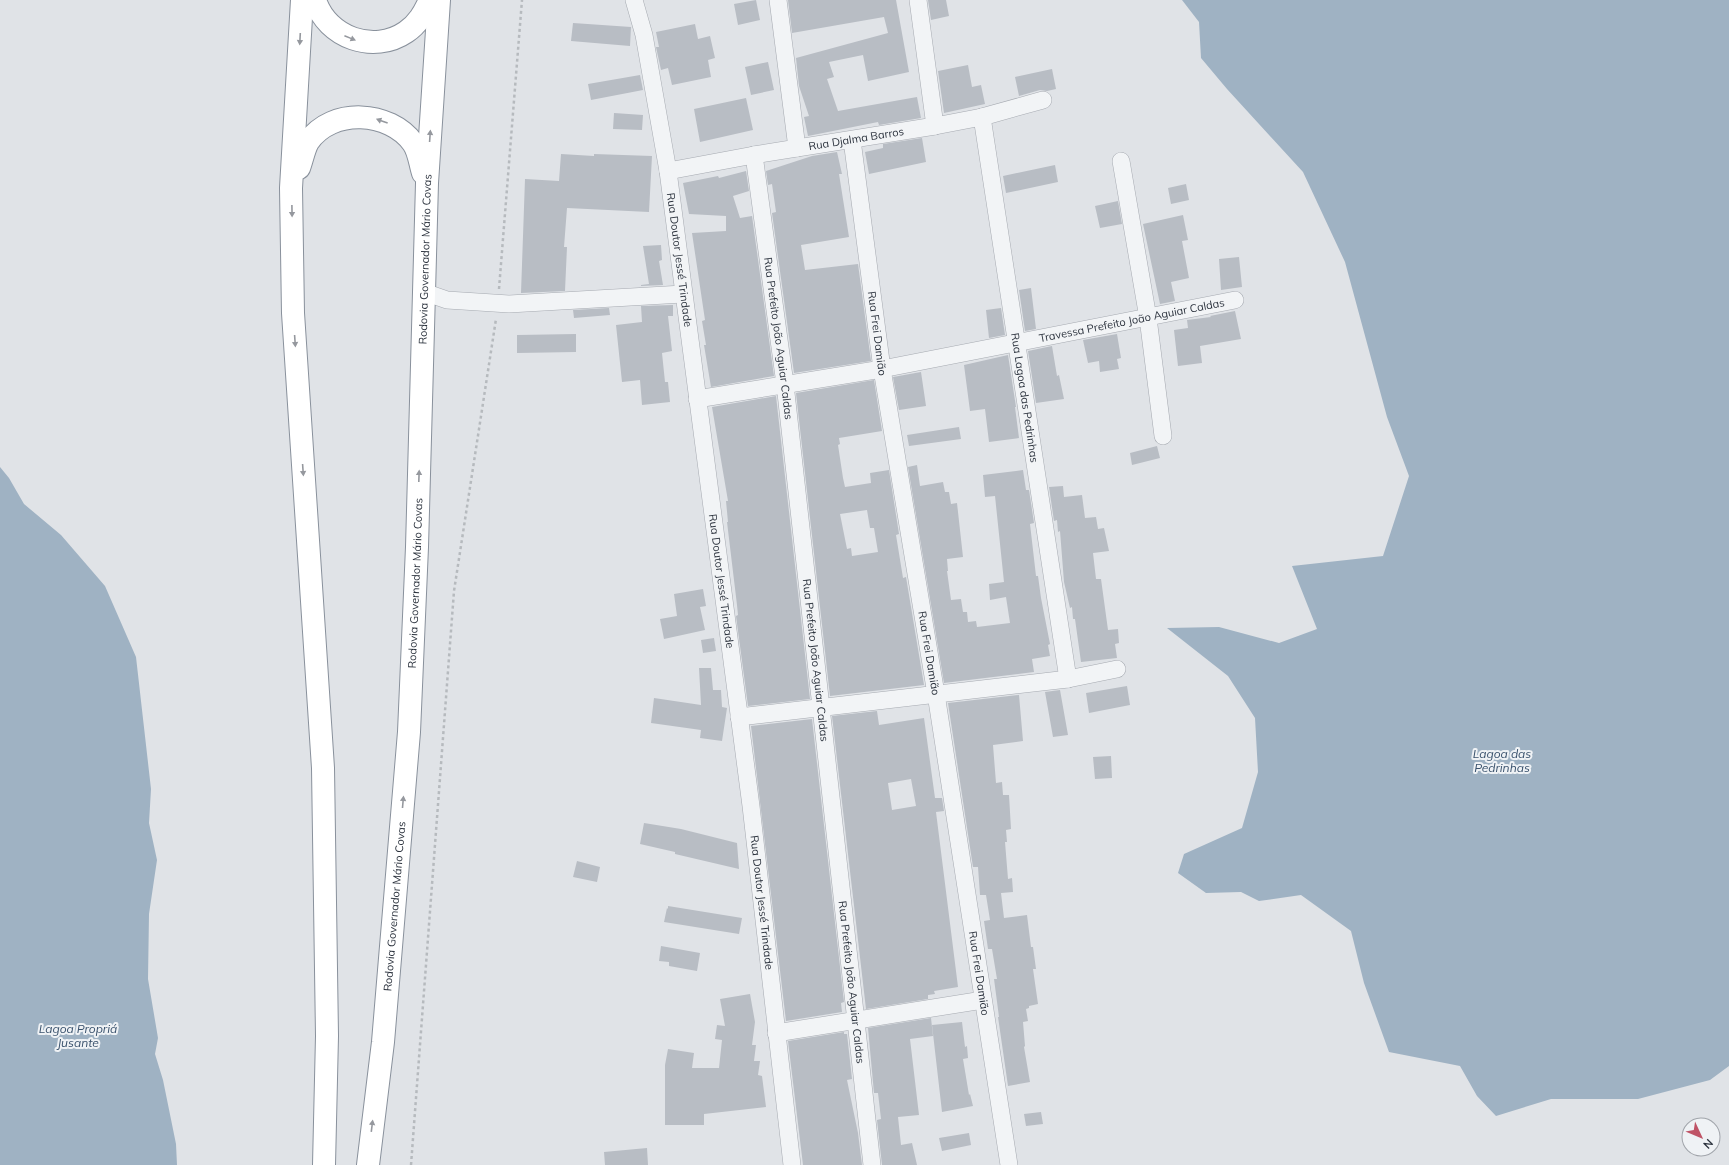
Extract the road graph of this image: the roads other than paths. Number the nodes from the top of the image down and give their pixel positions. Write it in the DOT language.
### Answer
graph roads {
  1 [pos="302,0"];
  2 [pos="315,0"];
  3 [pos="430,0"];
  4 [pos="439,0"];
  5 [pos="634,0"];
  6 [pos="778,0"];
  7 [pos="918,0"];
  8 [pos="1043,100"];
  9 [pos="982,117"];
  10 [pos="935,126"];
  11 [pos="852,140"];
  12 [pos="797,148"];
  13 [pos="754,155"];
  14 [pos="1121,161"];
  15 [pos="668,171"];
  16 [pos="427,183"];
  17 [pos="291,188"];
  18 [pos="424,292"];
  19 [pos="683,294"];
  20 [pos="1235,300"];
  21 [pos="1148,318"];
  22 [pos="1016,343"];
  23 [pos="882,369"];
  24 [pos="785,384"];
  25 [pos="697,399"];
  26 [pos="1163,436"];
  27 [pos="1117,669"];
  28 [pos="1068,678"];
  29 [pos="936,694"];
  30 [pos="821,707"];
  31 [pos="739,717"];
  32 [pos="982,1000"];
  33 [pos="857,1020"];
  34 [pos="776,1033"];
  35 [pos="324,1165"];
  36 [pos="368,1165"];
  37 [pos="792,1165"];
  38 [pos="872,1165"];
  39 [pos="1009,1165"];
  1 -- 17 [label="highway, one-way"];
  2 -- 3 [label="highway, one-way"];
  16 -- 4 [label="highway, Rodovia Governador Mário Covas, one-way"];
  5 -- 15 [label="street, Rua Doutor Jessé Trindade"];
  6 -- 12 [label="street"];
  7 -- 10 [label="street"];
  8 -- 9 [label="street, Rua Djalma Barros"];
  9 -- 10 [label="street, Rua Djalma Barros"];
  9 -- 22 [label="street, Rua Lagoa das Pedrinhas"];
  10 -- 11 [label="street, Rua Djalma Barros"];
  11 -- 12 [label="street, Rua Djalma Barros"];
  11 -- 23 [label="street, Rua Frei Damião"];
  12 -- 13 [label="street, Rua Djalma Barros"];
  13 -- 15 [label="street, Rua Djalma Barros"];
  13 -- 24 [label="street, Rua Prefeito João Aguiar Caldas"];
  14 -- 21 [label="street"];
  15 -- 19 [label="street, Rua Doutor Jessé Trindade"];
  16 -- 17 [label="highway, one-way"];
  16 -- 18 [label="highway, Rodovia Governador Mário Covas"];
  17 -- 35 [label="highway, one-way"];
  18 -- 19 [label="street"];
  36 -- 18 [label="highway, Rodovia Governador Mário Covas, one-way"];
  19 -- 25 [label="street, Rua Doutor Jessé Trindade"];
  20 -- 21 [label="street, Travessa Prefeito João Aguiar Caldas"];
  21 -- 22 [label="street, Travessa Prefeito João Aguiar Caldas"];
  21 -- 26 [label="street"];
  22 -- 23 [label="street, Travessa Prefeito João Aguiar Caldas"];
  22 -- 28 [label="street, Rua Lagoa das Pedrinhas"];
  23 -- 24 [label="street, Travessa Prefeito João Aguiar Caldas"];
  23 -- 29 [label="street, Rua Frei Damião"];
  24 -- 25 [label="street, Travessa Prefeito João Aguiar Caldas"];
  24 -- 30 [label="street, Rua Prefeito João Aguiar Caldas"];
  25 -- 31 [label="street, Rua Doutor Jessé Trindade"];
  27 -- 28 [label="street"];
  28 -- 29 [label="street"];
  29 -- 30 [label="street"];
  29 -- 32 [label="street, Rua Frei Damião"];
  30 -- 31 [label="street"];
  30 -- 33 [label="street, Rua Prefeito João Aguiar Caldas"];
  31 -- 34 [label="street, Rua Doutor Jessé Trindade"];
  32 -- 33 [label="street"];
  32 -- 39 [label="street, Rua Frei Damião"];
  33 -- 34 [label="street"];
  33 -- 38 [label="street, Rua Prefeito João Aguiar Caldas"];
  34 -- 37 [label="street, Rua Doutor Jessé Trindade"];
}
